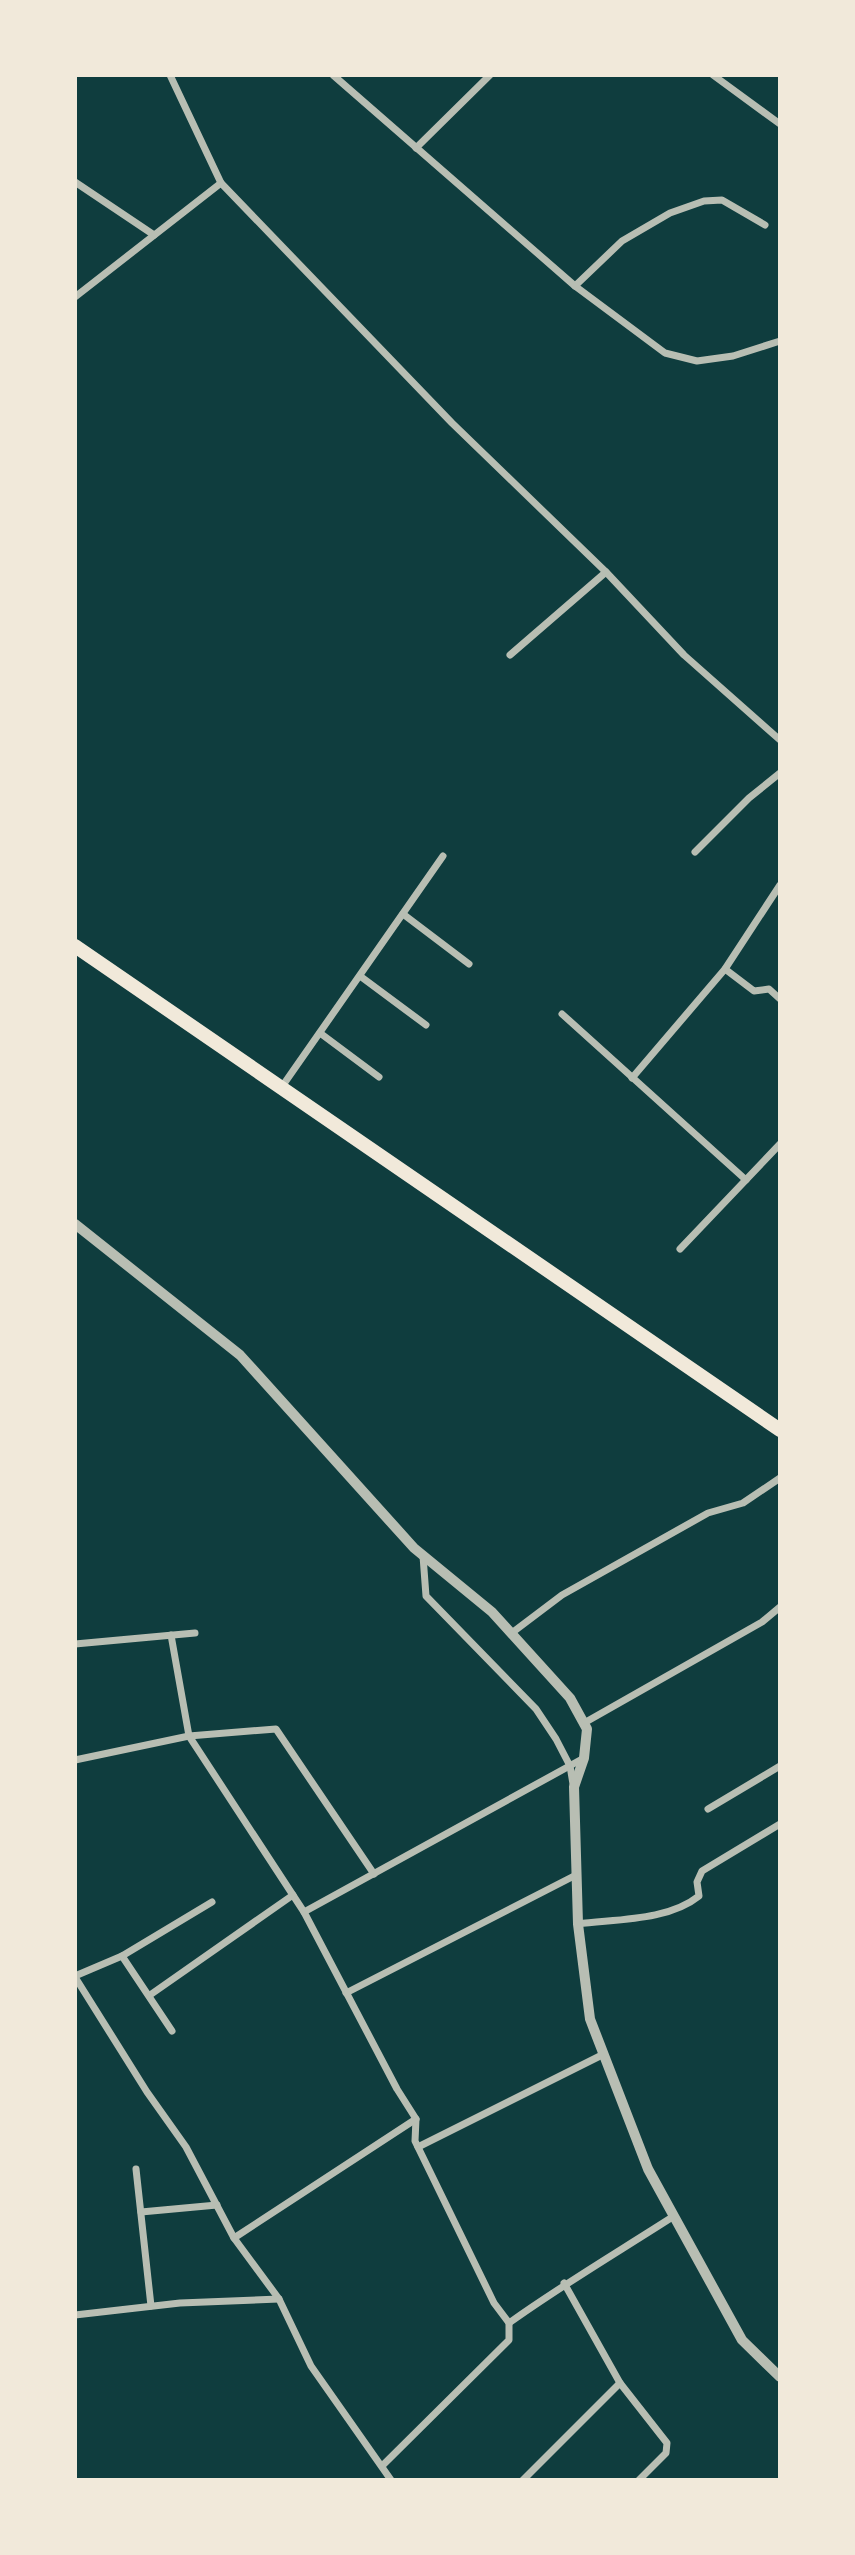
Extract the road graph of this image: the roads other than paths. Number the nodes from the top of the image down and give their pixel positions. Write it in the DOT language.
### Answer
graph roads {
  1 [pos="170,75"];
  2 [pos="333,75"];
  3 [pos="491,75"];
  4 [pos="713,75"];
  5 [pos="780,124"];
  6 [pos="416,148"];
  7 [pos="75,182"];
  8 [pos="221,183"];
  9 [pos="765,225"];
  10 [pos="154,234"];
  11 [pos="575,286"];
  12 [pos="75,297"];
  13 [pos="780,341"];
  14 [pos="606,572"];
  15 [pos="510,655"];
  16 [pos="780,740"];
  17 [pos="780,773"];
  18 [pos="695,852"];
  19 [pos="443,856"];
  20 [pos="780,885"];
  21 [pos="403,914"];
  22 [pos="75,946"];
  23 [pos="469,964"];
  24 [pos="725,969"];
  25 [pos="360,976"];
  26 [pos="780,999"];
  27 [pos="562,1014"];
  28 [pos="426,1025"];
  29 [pos="320,1033"];
  30 [pos="379,1077"];
  31 [pos="632,1078"];
  32 [pos="281,1089"];
  33 [pos="780,1144"];
  34 [pos="746,1180"];
  35 [pos="75,1224"];
  36 [pos="680,1249"];
  37 [pos="780,1430"];
  38 [pos="780,1478"];
  39 [pos="422,1555"];
  40 [pos="780,1607"];
  41 [pos="513,1632"];
  42 [pos="195,1633"];
  43 [pos="171,1635"];
  44 [pos="75,1644"];
  45 [pos="584,1723"];
  46 [pos="189,1736"];
  47 [pos="584,1758"];
  48 [pos="75,1760"];
  49 [pos="570,1766"];
  50 [pos="780,1766"];
  51 [pos="574,1787"];
  52 [pos="708,1809"];
  53 [pos="780,1824"];
  54 [pos="374,1874"];
  55 [pos="576,1875"];
  56 [pos="293,1895"];
  57 [pos="212,1902"];
  58 [pos="304,1912"];
  59 [pos="578,1924"];
  60 [pos="122,1956"];
  61 [pos="75,1976"];
  62 [pos="346,1993"];
  63 [pos="150,1995"];
  64 [pos="172,2031"];
  65 [pos="604,2054"];
  66 [pos="416,2119"];
  67 [pos="418,2147"];
  68 [pos="136,2169"];
  69 [pos="217,2205"];
  70 [pos="141,2211"];
  71 [pos="674,2216"];
  72 [pos="234,2238"];
  73 [pos="564,2283"];
  74 [pos="279,2299"];
  75 [pos="151,2306"];
  76 [pos="75,2315"];
  77 [pos="509,2323"];
  78 [pos="780,2377"];
  79 [pos="620,2383"];
  80 [pos="382,2466"];
  81 [pos="391,2480"];
  82 [pos="523,2480"];
  83 [pos="639,2480"];
  1 -- 8 [label="street"];
  2 -- 6 [label="street"];
  3 -- 6 [label="street"];
  4 -- 5 [label="street"];
  6 -- 11 [label="street"];
  7 -- 10 [label="street"];
  8 -- 10 [label="street"];
  8 -- 14 [label="street"];
  9 -- 11 [label="street"];
  10 -- 12 [label="street"];
  11 -- 13 [label="street"];
  14 -- 15 [label="street"];
  14 -- 16 [label="street"];
  17 -- 18 [label="street"];
  19 -- 21 [label="street"];
  20 -- 24 [label="street"];
  21 -- 23 [label="street"];
  21 -- 25 [label="street"];
  22 -- 32 [label="main road"];
  24 -- 26 [label="street"];
  24 -- 31 [label="street"];
  25 -- 28 [label="street"];
  25 -- 29 [label="street"];
  27 -- 31 [label="street"];
  29 -- 30 [label="street"];
  29 -- 32 [label="street"];
  31 -- 34 [label="street"];
  32 -- 37 [label="main road"];
  33 -- 34 [label="street"];
  34 -- 36 [label="street"];
  35 -- 39 [label="street"];
  38 -- 41 [label="street"];
  39 -- 41 [label="street"];
  39 -- 49 [label="street"];
  40 -- 45 [label="street"];
  41 -- 45 [label="street"];
  42 -- 43 [label="street"];
  43 -- 44 [label="street"];
  43 -- 46 [label="street"];
  45 -- 47 [label="street"];
  46 -- 48 [label="street"];
  46 -- 54 [label="street"];
  46 -- 56 [label="street"];
  47 -- 49 [label="street"];
  47 -- 51 [label="street"];
  49 -- 51 [label="street"];
  49 -- 54 [label="street"];
  50 -- 52 [label="street"];
  51 -- 55 [label="street"];
  53 -- 59 [label="street"];
  54 -- 58 [label="street"];
  55 -- 59 [label="street"];
  55 -- 62 [label="street"];
  56 -- 58 [label="street"];
  56 -- 63 [label="street"];
  57 -- 60 [label="street"];
  58 -- 62 [label="street"];
  59 -- 65 [label="street"];
  60 -- 61 [label="street"];
  60 -- 63 [label="street"];
  61 -- 69 [label="street"];
  62 -- 66 [label="street"];
  63 -- 64 [label="street"];
  65 -- 67 [label="street"];
  65 -- 71 [label="street"];
  66 -- 67 [label="street"];
  66 -- 72 [label="street"];
  67 -- 77 [label="street"];
  68 -- 70 [label="street"];
  69 -- 70 [label="street"];
  69 -- 72 [label="street"];
  70 -- 75 [label="street"];
  71 -- 73 [label="street"];
  71 -- 78 [label="street"];
  72 -- 74 [label="street"];
  73 -- 77 [label="street"];
  73 -- 79 [label="street"];
  74 -- 75 [label="street"];
  74 -- 80 [label="street"];
  75 -- 76 [label="street"];
  77 -- 80 [label="street"];
  79 -- 82 [label="street"];
  79 -- 83 [label="street"];
  80 -- 81 [label="street"];
}
